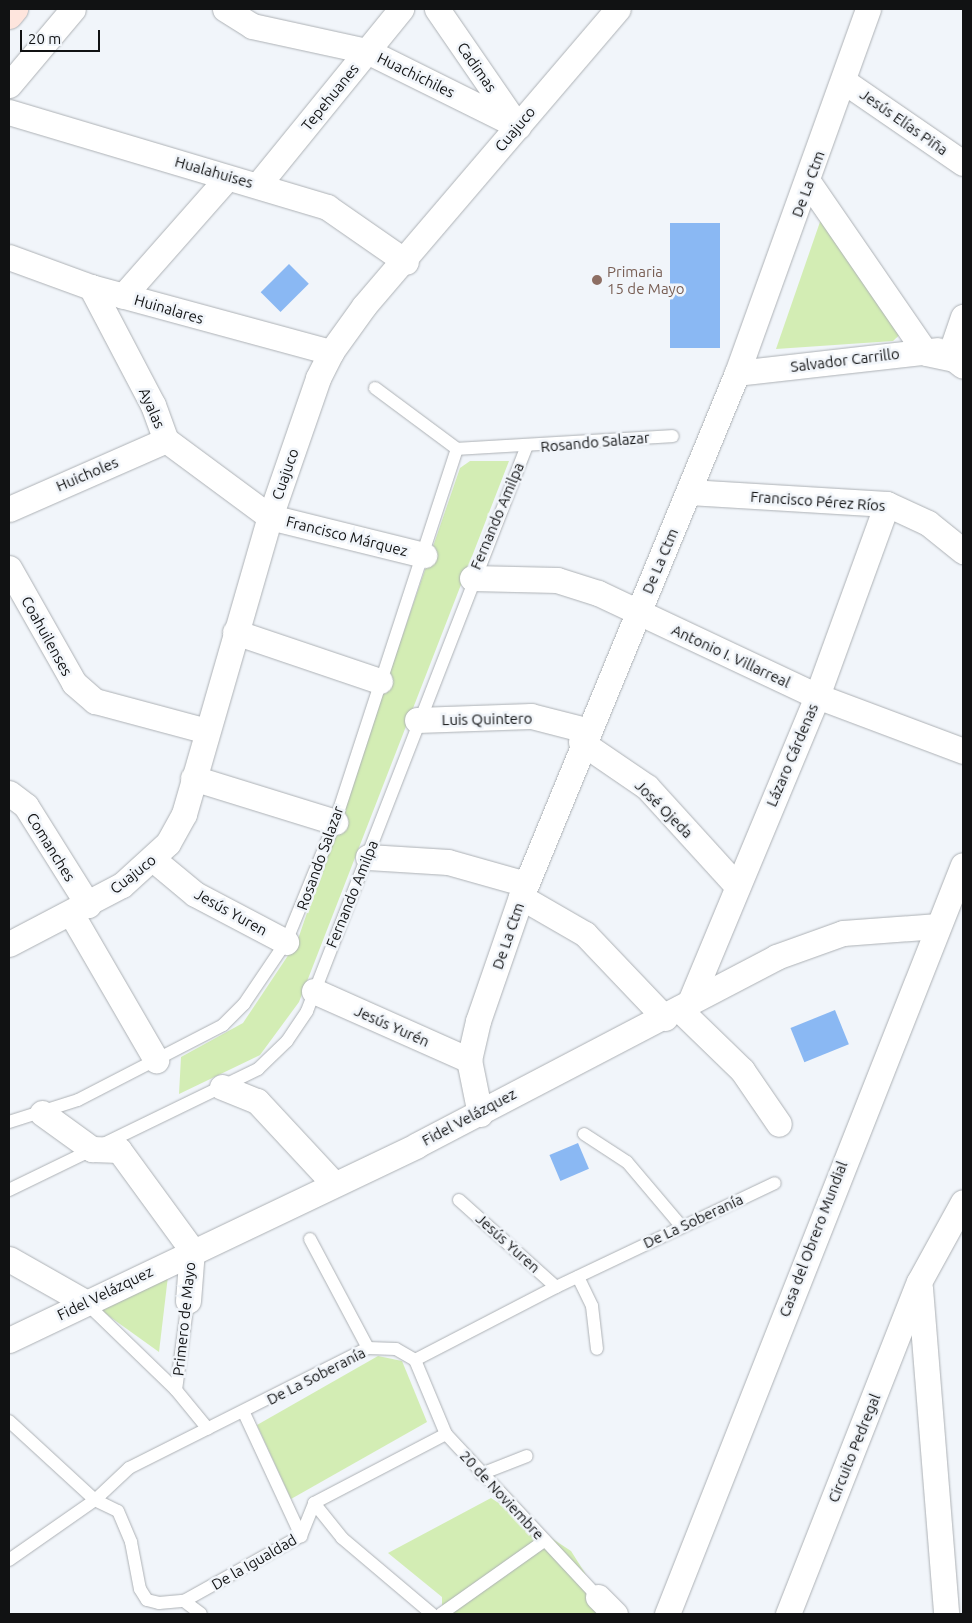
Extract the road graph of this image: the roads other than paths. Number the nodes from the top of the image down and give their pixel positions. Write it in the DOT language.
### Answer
graph roads {
  1 [pos="14,9"];
  2 [pos="73,9"];
  3 [pos="225,9"];
  4 [pos="401,9"];
  5 [pos="437,9"];
  6 [pos="618,9"];
  7 [pos="868,9"];
  8 [pos="9,15"];
  9 [pos="367,51"];
  10 [pos="845,82"];
  11 [pos="9,85"];
  12 [pos="9,112"];
  13 [pos="518,126"];
  14 [pos="963,163"];
  15 [pos="227,178"];
  16 [pos="809,183"];
  17 [pos="258,185"];
  18 [pos="9,257"];
  19 [pos="406,262"];
  20 [pos="90,287"];
  21 [pos="123,296"];
  22 [pos="963,317"];
  23 [pos="331,352"];
  24 [pos="926,353"];
  25 [pos="957,357"];
  26 [pos="737,373"];
  27 [pos="375,388"];
  28 [pos="673,436"];
  29 [pos="166,440"];
  30 [pos="526,448"];
  31 [pos="458,449"];
  32 [pos="689,492"];
  33 [pos="887,504"];
  34 [pos="9,508"];
  35 [pos="270,517"];
  36 [pos="963,551"];
  37 [pos="424,555"];
  38 [pos="9,568"];
  39 [pos="472,578"];
  40 [pos="639,612"];
  41 [pos="235,632"];
  42 [pos="380,680"];
  43 [pos="816,696"];
  44 [pos="417,720"];
  45 [pos="207,731"];
  46 [pos="584,736"];
  47 [pos="963,751"];
  48 [pos="193,778"];
  49 [pos="9,793"];
  50 [pos="335,822"];
  51 [pos="368,857"];
  52 [pos="154,860"];
  53 [pos="963,865"];
  54 [pos="737,886"];
  55 [pos="523,890"];
  56 [pos="80,910"];
  57 [pos="938,926"];
  58 [pos="286,942"];
  59 [pos="9,944"];
  60 [pos="314,991"];
  61 [pos="678,1010"];
  62 [pos="156,1060"];
  63 [pos="469,1060"];
  64 [pos="222,1087"];
  65 [pos="42,1113"];
  66 [pos="480,1114"];
  67 [pos="9,1122"];
  68 [pos="779,1124"];
  69 [pos="584,1134"];
  70 [pos="92,1149"];
  71 [pos="775,1183"];
  72 [pos="334,1184"];
  73 [pos="9,1190"];
  74 [pos="459,1200"];
  75 [pos="963,1202"];
  76 [pos="681,1226"];
  77 [pos="310,1240"];
  78 [pos="192,1250"];
  79 [pos="9,1259"];
  80 [pos="578,1277"];
  81 [pos="919,1282"];
  82 [pos="556,1287"];
  83 [pos="188,1301"];
  84 [pos="85,1302"];
  85 [pos="9,1340"];
  86 [pos="368,1348"];
  87 [pos="597,1349"];
  88 [pos="415,1360"];
  89 [pos="176,1390"];
  90 [pos="244,1413"];
  91 [pos="9,1421"];
  92 [pos="208,1429"];
  93 [pos="446,1434"];
  94 [pos="527,1456"];
  95 [pos="480,1474"];
  96 [pos="95,1500"];
  97 [pos="314,1503"];
  98 [pos="301,1536"];
  99 [pos="544,1541"];
  100 [pos="9,1560"];
  101 [pos="184,1601"];
  102 [pos="607,1606"];
  103 [pos="201,1614"];
  104 [pos="432,1614"];
  105 [pos="441,1614"];
  106 [pos="667,1614"];
  107 [pos="788,1614"];
  108 [pos="946,1614"];
  1 -- 8 [label="main road"];
  2 -- 11 [label="street"];
  3 -- 9 [label="street, Huachichiles"];
  4 -- 9 [label="street, Tepehuanes"];
  5 -- 13 [label="street, Cadimas"];
  6 -- 13 [label="street, Cuajuco"];
  7 -- 10 [label="street, De La Ctm"];
  9 -- 13 [label="street, Huachichiles"];
  9 -- 17 [label="street, Tepehuanes"];
  10 -- 14 [label="street, Jesús Elías Piña"];
  10 -- 16 [label="street, De La Ctm"];
  12 -- 15 [label="street, Hualahuises"];
  13 -- 19 [label="street, Cuajuco"];
  15 -- 17 [label="street, Hualahuises"];
  15 -- 21 [label="street"];
  16 -- 24 [label="street"];
  16 -- 26 [label="street, De La Ctm"];
  17 -- 19 [label="street, Hualahuises"];
  18 -- 20 [label="street, Huinalares"];
  19 -- 23 [label="street, Cuajuco"];
  20 -- 21 [label="street, Huinalares"];
  20 -- 29 [label="street, Ayalas"];
  21 -- 23 [label="street, Huinalares"];
  22 -- 25 [label="street"];
  23 -- 35 [label="street, Cuajuco"];
  24 -- 25 [label="street, Salvador Carrillo"];
  24 -- 26 [label="street, Salvador Carrillo"];
  26 -- 32 [label="street, De La Ctm"];
  27 -- 31 [label="lane"];
  28 -- 30 [label="lane, Rosando Salazar"];
  29 -- 34 [label="street, Huicholes"];
  29 -- 35 [label="street, Ayalas"];
  30 -- 31 [label="lane, Rosando Salazar"];
  30 -- 39 [label="lane, Fernando Amilpa"];
  31 -- 37 [label="lane, Rosando Salazar"];
  32 -- 33 [label="street, Francisco Pérez Ríos"];
  32 -- 40 [label="street, De La Ctm"];
  33 -- 36 [label="street, Francisco Pérez Ríos"];
  33 -- 43 [label="street, Lázaro Cárdenas"];
  35 -- 37 [label="street, Francisco Márquez"];
  35 -- 41 [label="street, Cuajuco"];
  37 -- 42 [label="lane, Rosando Salazar"];
  38 -- 45 [label="street, Coahuilenses"];
  39 -- 40 [label="street, Antonio I. Villarreal"];
  39 -- 44 [label="lane, Fernando Amilpa"];
  40 -- 43 [label="street, Antonio I. Villarreal"];
  40 -- 46 [label="street, De La Ctm"];
  41 -- 42 [label="street"];
  41 -- 45 [label="street, Cuajuco"];
  42 -- 50 [label="lane, Rosando Salazar"];
  43 -- 47 [label="street, Antonio I. Villarreal"];
  43 -- 54 [label="street, Lázaro Cárdenas"];
  44 -- 46 [label="street, Luis Quintero"];
  44 -- 51 [label="lane, Fernando Amilpa"];
  45 -- 48 [label="street, Cuajuco"];
  46 -- 54 [label="street, José Ojeda"];
  46 -- 55 [label="street, De La Ctm"];
  48 -- 50 [label="street"];
  48 -- 52 [label="street, Cuajuco"];
  49 -- 56 [label="street, Comanches"];
  50 -- 58 [label="lane, Rosando Salazar"];
  51 -- 55 [label="street"];
  51 -- 60 [label="lane, Fernando Amilpa"];
  52 -- 56 [label="street, Cuajuco"];
  52 -- 58 [label="street, Jesús Yuren"];
  53 -- 57 [label="street, Casa del Obrero Mundial"];
  54 -- 61 [label="street, Lázaro Cárdenas"];
  55 -- 61 [label="street"];
  55 -- 63 [label="street, De La Ctm"];
  56 -- 59 [label="street, Cuajuco"];
  56 -- 62 [label="street"];
  57 -- 61 [label="street, Fidel Velázquez"];
  57 -- 106 [label="street, Casa del Obrero Mundial"];
  58 -- 62 [label="lane, Rosando Salazar"];
  60 -- 63 [label="street, Jesús Yurén"];
  60 -- 64 [label="lane, Fernando Amilpa"];
  61 -- 66 [label="street, Fidel Velázquez"];
  61 -- 68 [label="street"];
  62 -- 65 [label="lane, Rosando Salazar"];
  63 -- 66 [label="street, De La Ctm"];
  64 -- 70 [label="lane, Fernando Amilpa"];
  64 -- 72 [label="street"];
  65 -- 67 [label="lane, Rosando Salazar"];
  65 -- 70 [label="street"];
  66 -- 72 [label="street, Fidel Velázquez"];
  69 -- 76 [label="lane"];
  70 -- 73 [label="lane, Fernando Amilpa"];
  70 -- 78 [label="street, Primero de Mayo"];
  71 -- 76 [label="lane, De La Soberanía"];
  72 -- 78 [label="street, Fidel Velázquez"];
  74 -- 82 [label="lane, Jesús Yuren"];
  75 -- 81 [label="street, Circuito Pedregal"];
  76 -- 80 [label="lane, De La Soberanía"];
  77 -- 86 [label="lane"];
  78 -- 83 [label="street, Primero de Mayo"];
  78 -- 84 [label="street, Fidel Velázquez"];
  79 -- 84 [label="street"];
  80 -- 82 [label="lane, De La Soberanía"];
  80 -- 87 [label="lane"];
  81 -- 107 [label="street, Circuito Pedregal"];
  81 -- 108 [label="street"];
  82 -- 88 [label="lane, De La Soberanía"];
  83 -- 89 [label="lane, Primero de Mayo"];
  84 -- 85 [label="street, Fidel Velázquez"];
  84 -- 89 [label="lane, Primero de Mayo"];
  86 -- 88 [label="lane, De La Soberanía"];
  86 -- 90 [label="lane, De La Soberanía"];
  88 -- 93 [label="lane, 20 de Noviembre"];
  89 -- 92 [label="lane, Primero de Mayo"];
  90 -- 92 [label="lane, De La Soberanía"];
  90 -- 98 [label="lane"];
  91 -- 96 [label="lane"];
  92 -- 96 [label="lane, De La Soberanía"];
  93 -- 95 [label="lane, 20 de Noviembre"];
  93 -- 97 [label="lane"];
  94 -- 95 [label="lane"];
  95 -- 99 [label="lane, 20 de Noviembre"];
  96 -- 100 [label="lane, De La Soberanía"];
  96 -- 101 [label="lane"];
  97 -- 98 [label="lane, De la Igualdad"];
  97 -- 104 [label="lane"];
  98 -- 101 [label="lane, De la Igualdad"];
  99 -- 102 [label="lane, 20 de Noviembre"];
  99 -- 105 [label="lane"];
  101 -- 103 [label="lane"];
}
